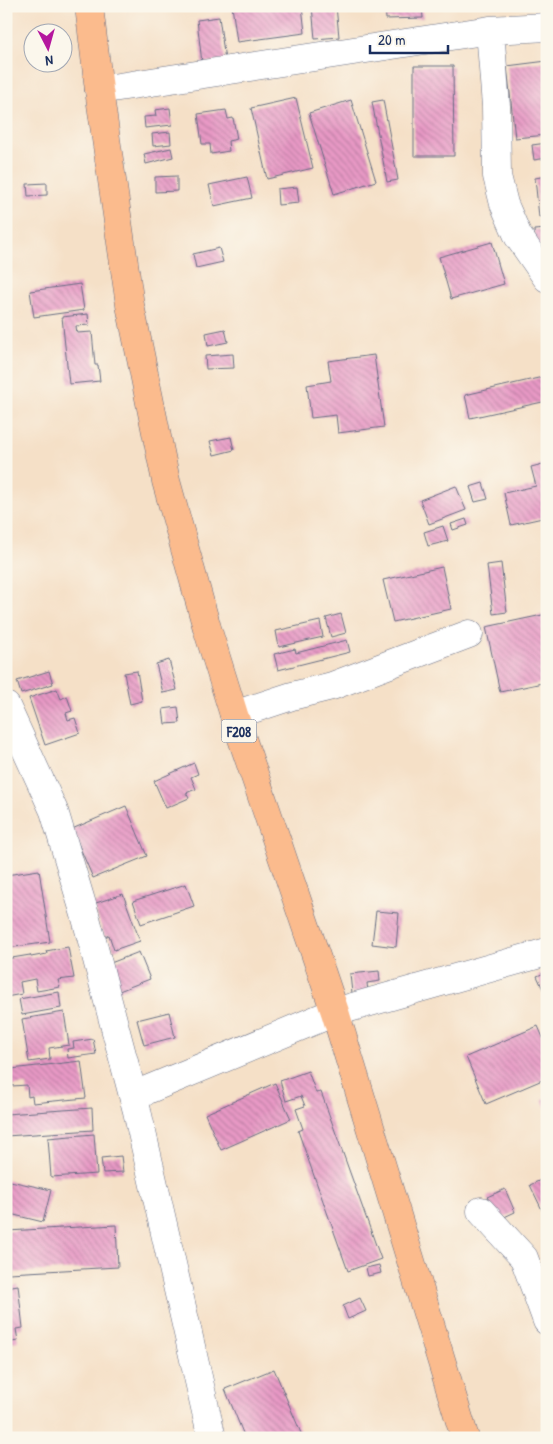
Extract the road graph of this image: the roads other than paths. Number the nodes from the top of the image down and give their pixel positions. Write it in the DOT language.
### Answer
graph roads {
  1 [pos="89,6"];
  2 [pos="547,27"];
  3 [pos="490,30"];
  4 [pos="99,90"];
  5 [pos="547,278"];
  6 [pos="469,634"];
  7 [pos="6,706"];
  8 [pos="234,715"];
  9 [pos="547,952"];
  10 [pos="334,1012"];
  11 [pos="135,1102"];
  12 [pos="481,1211"];
  13 [pos="547,1321"];
  14 [pos="212,1438"];
  15 [pos="465,1438"];
  1 -- 4 [label="main road, F208"];
  2 -- 3 [label="street"];
  3 -- 4 [label="street"];
  3 -- 5 [label="street"];
  4 -- 8 [label="main road, F208"];
  6 -- 8 [label="street"];
  7 -- 11 [label="street"];
  8 -- 10 [label="main road, F208"];
  9 -- 10 [label="street"];
  10 -- 11 [label="street"];
  10 -- 15 [label="main road, F208"];
  11 -- 14 [label="street"];
  12 -- 13 [label="street"];
}
